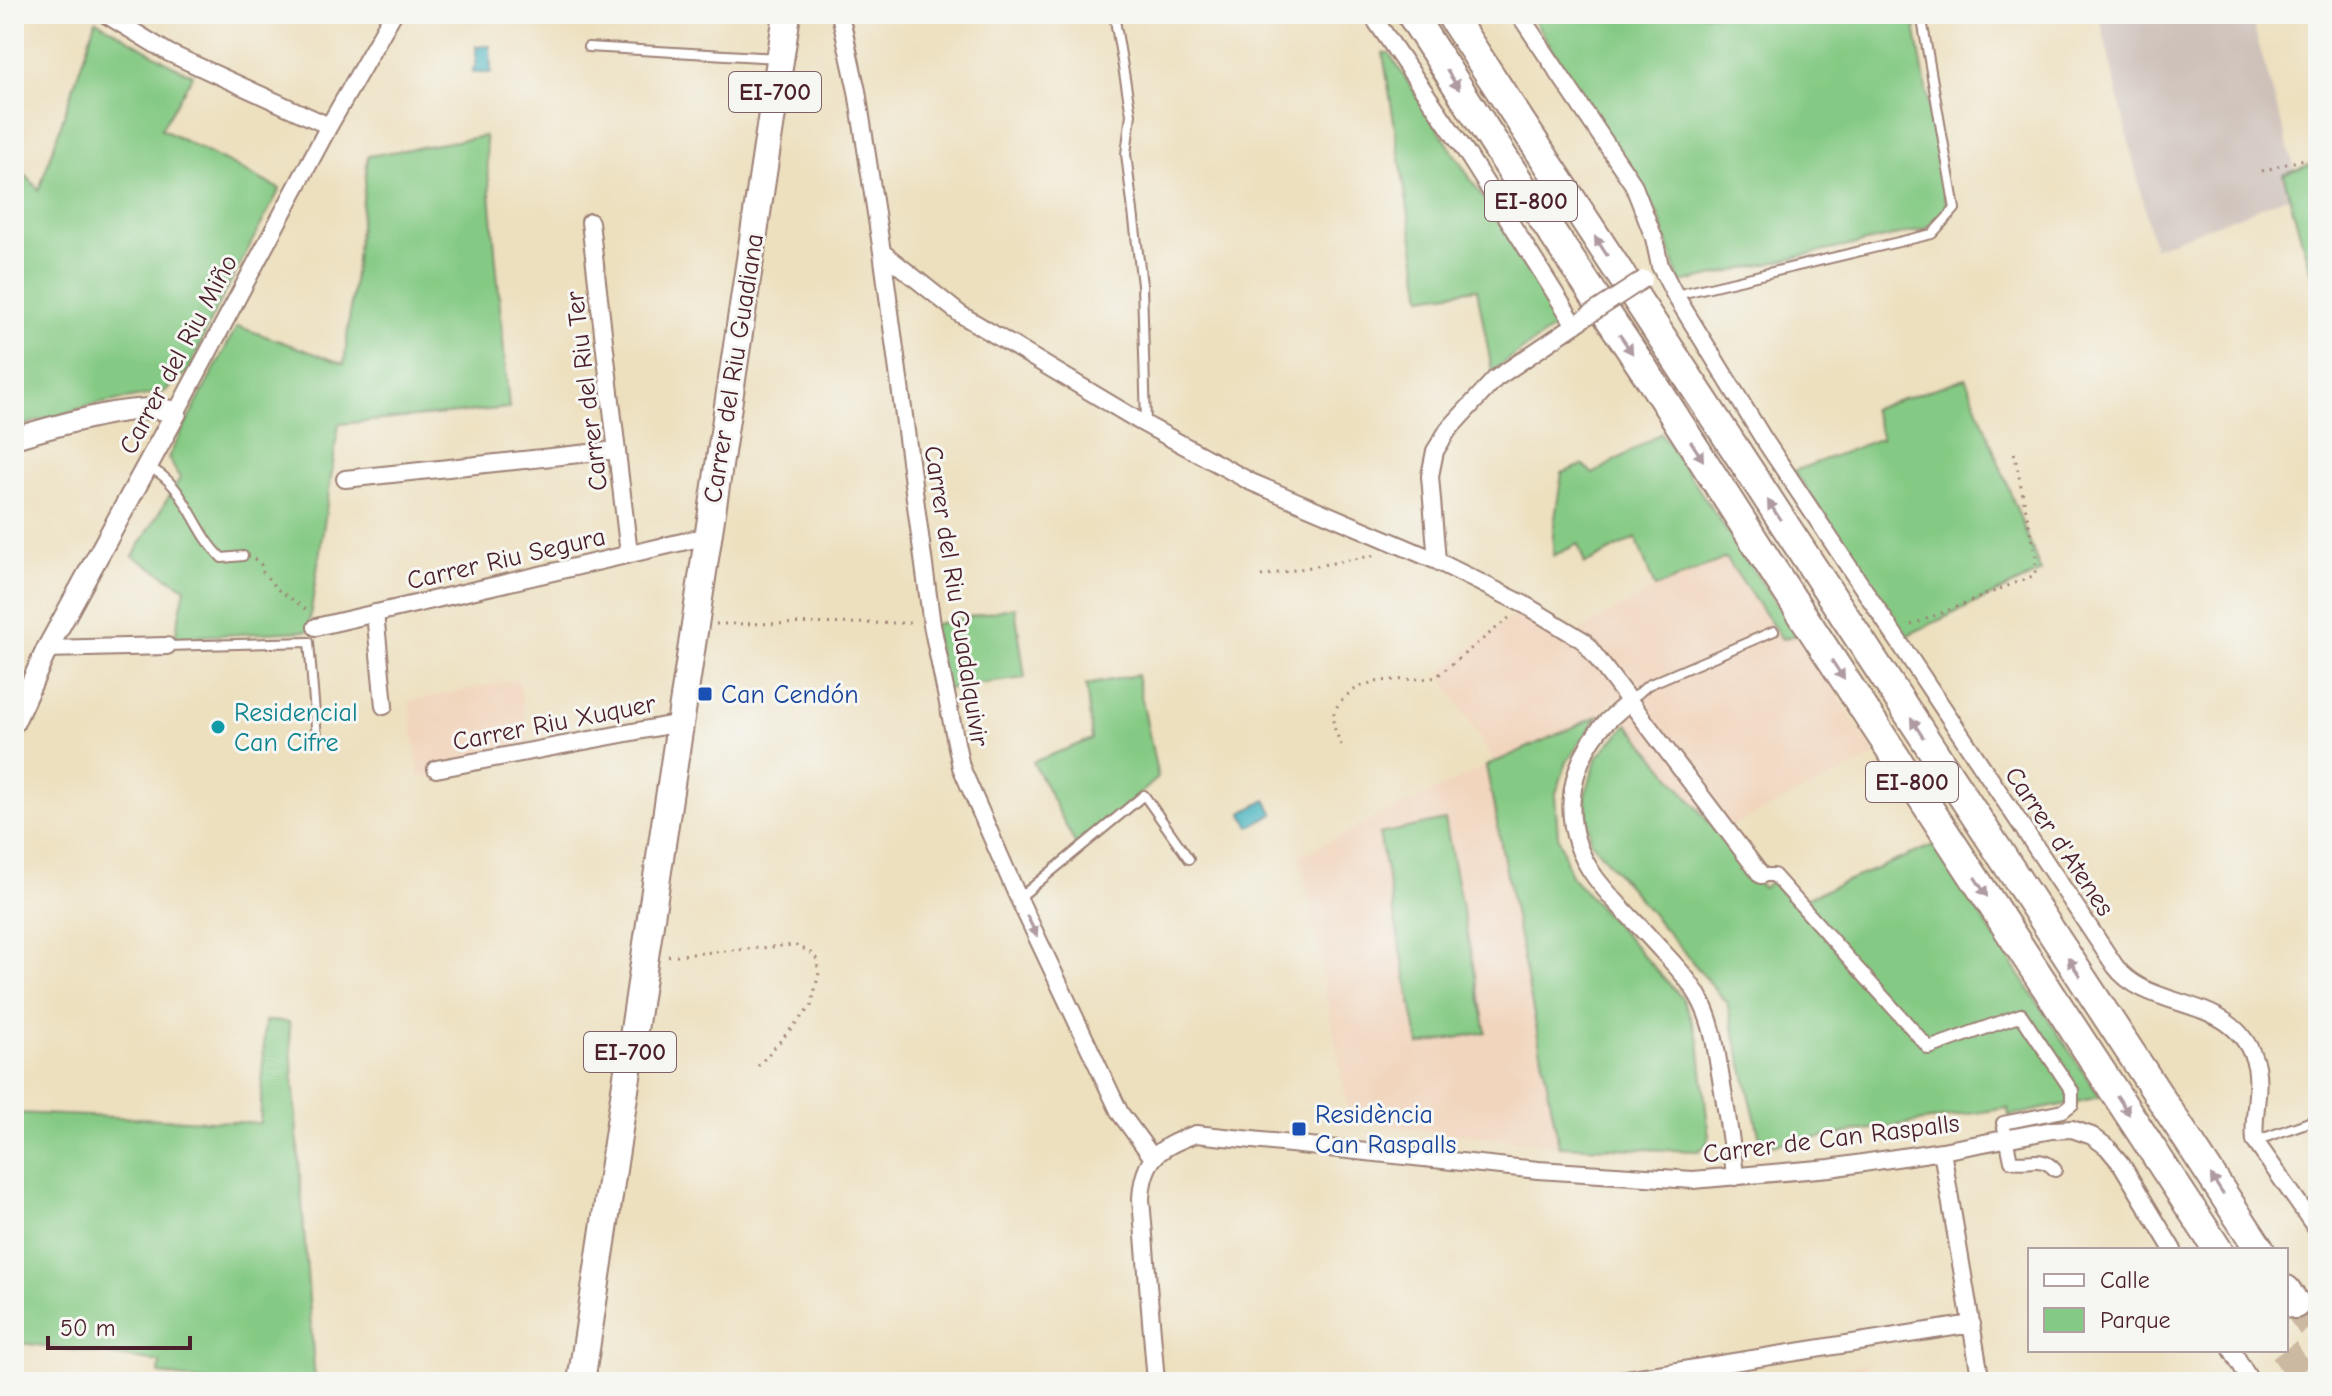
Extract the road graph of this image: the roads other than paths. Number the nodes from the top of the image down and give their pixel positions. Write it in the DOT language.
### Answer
graph roads {
  1 [pos="105,14"];
  2 [pos="393,14"];
  3 [pos="787,14"];
  4 [pos="840,14"];
  5 [pos="1114,14"];
  6 [pos="1371,14"];
  7 [pos="1411,14"];
  8 [pos="1450,14"];
  9 [pos="1519,14"];
  10 [pos="1921,14"];
  11 [pos="588,47"];
  12 [pos="780,58"];
  13 [pos="329,126"];
  14 [pos="590,222"];
  15 [pos="882,252"];
  16 [pos="1660,266"];
  17 [pos="1675,295"];
  18 [pos="1580,321"];
  19 [pos="176,413"];
  20 [pos="1146,424"];
  21 [pos="14,438"];
  22 [pos="617,450"];
  23 [pos="147,467"];
  24 [pos="345,479"];
  25 [pos="708,536"];
  26 [pos="629,554"];
  27 [pos="243,556"];
  28 [pos="1437,561"];
  29 [pos="375,613"];
  30 [pos="316,627"];
  31 [pos="1774,631"];
  32 [pos="167,646"];
  33 [pos="47,649"];
  34 [pos="1630,701"];
  35 [pos="384,706"];
  36 [pos="14,722"];
  37 [pos="680,723"];
  38 [pos="317,738"];
  39 [pos="436,769"];
  40 [pos="1189,859"];
  41 [pos="1761,875"];
  42 [pos="1019,899"];
  43 [pos="2318,1124"];
  44 [pos="2006,1138"];
  45 [pos="2255,1141"];
  46 [pos="1942,1151"];
  47 [pos="1153,1158"];
  48 [pos="2055,1170"];
  49 [pos="1735,1177"];
  50 [pos="2318,1231"];
  51 [pos="2172,1248"];
  52 [pos="2217,1248"];
  53 [pos="2259,1248"];
  54 [pos="1972,1324"];
  55 [pos="2233,1352"];
  56 [pos="581,1382"];
  57 [pos="1156,1382"];
  58 [pos="1608,1382"];
  59 [pos="1981,1382"];
  60 [pos="2251,1382"];
  1 -- 13 [label="street"];
  2 -- 13 [label="street, Carrer del Riu Miño"];
  3 -- 12 [label="main road, Carrer del Riu Guadiana / EI-700"];
  4 -- 15 [label="street, Carrer del Riu Guadalquivir"];
  5 -- 20 [label="lane"];
  6 -- 18 [label="street"];
  7 -- 52 [label="highway, EI-800, one-way"];
  53 -- 8 [label="highway, EI-800, one-way"];
  9 -- 16 [label="street, Carrer d'Atenes"];
  10 -- 17 [label="lane"];
  11 -- 12 [label="lane"];
  12 -- 25 [label="main road, Carrer del Riu Guadiana / EI-700"];
  13 -- 19 [label="street, Carrer del Riu Miño"];
  14 -- 22 [label="street, Carrer del Riu Ter"];
  15 -- 20 [label="street"];
  15 -- 42 [label="street, Carrer del Riu Guadalquivir"];
  16 -- 17 [label="street, Carrer d'Atenes"];
  16 -- 18 [label="street, bridge"];
  17 -- 45 [label="street, Carrer d'Atenes"];
  18 -- 28 [label="street"];
  19 -- 21 [label="street"];
  19 -- 23 [label="street, Carrer del Riu Miño"];
  20 -- 28 [label="street"];
  22 -- 24 [label="street"];
  22 -- 26 [label="street, Carrer del Riu Ter"];
  23 -- 27 [label="lane"];
  23 -- 33 [label="street, Carrer del Riu Miño"];
  25 -- 26 [label="street, Carrer Riu Segura"];
  25 -- 37 [label="main road, Carrer del Riu Guadiana / EI-700"];
  26 -- 29 [label="street, Carrer Riu Segura"];
  28 -- 34 [label="street"];
  29 -- 30 [label="street, Carrer Riu Segura"];
  29 -- 35 [label="street"];
  31 -- 34 [label="lane"];
  32 -- 33 [label="street"];
  32 -- 38 [label="lane"];
  33 -- 36 [label="street, Carrer del Riu Miño"];
  34 -- 41 [label="street"];
  34 -- 49 [label="street"];
  37 -- 39 [label="street, Carrer Riu Xuquer"];
  37 -- 56 [label="main road, EI-700"];
  40 -- 42 [label="lane"];
  41 -- 44 [label="street"];
  42 -- 47 [label="street, Carrer del Riu Guadalquivir, one-way"];
  43 -- 45 [label="lane"];
  44 -- 46 [label="street, Carrer de Can Raspalls"];
  44 -- 48 [label="street"];
  44 -- 51 [label="street, Carrer de Can Raspalls"];
  45 -- 50 [label="street"];
  46 -- 49 [label="street, Carrer de Can Raspalls"];
  46 -- 54 [label="street"];
  47 -- 49 [label="street, Carrer de Can Raspalls"];
  47 -- 57 [label="street"];
  54 -- 58 [label="street"];
  54 -- 59 [label="street"];
  55 -- 60 [label="street"];
}
